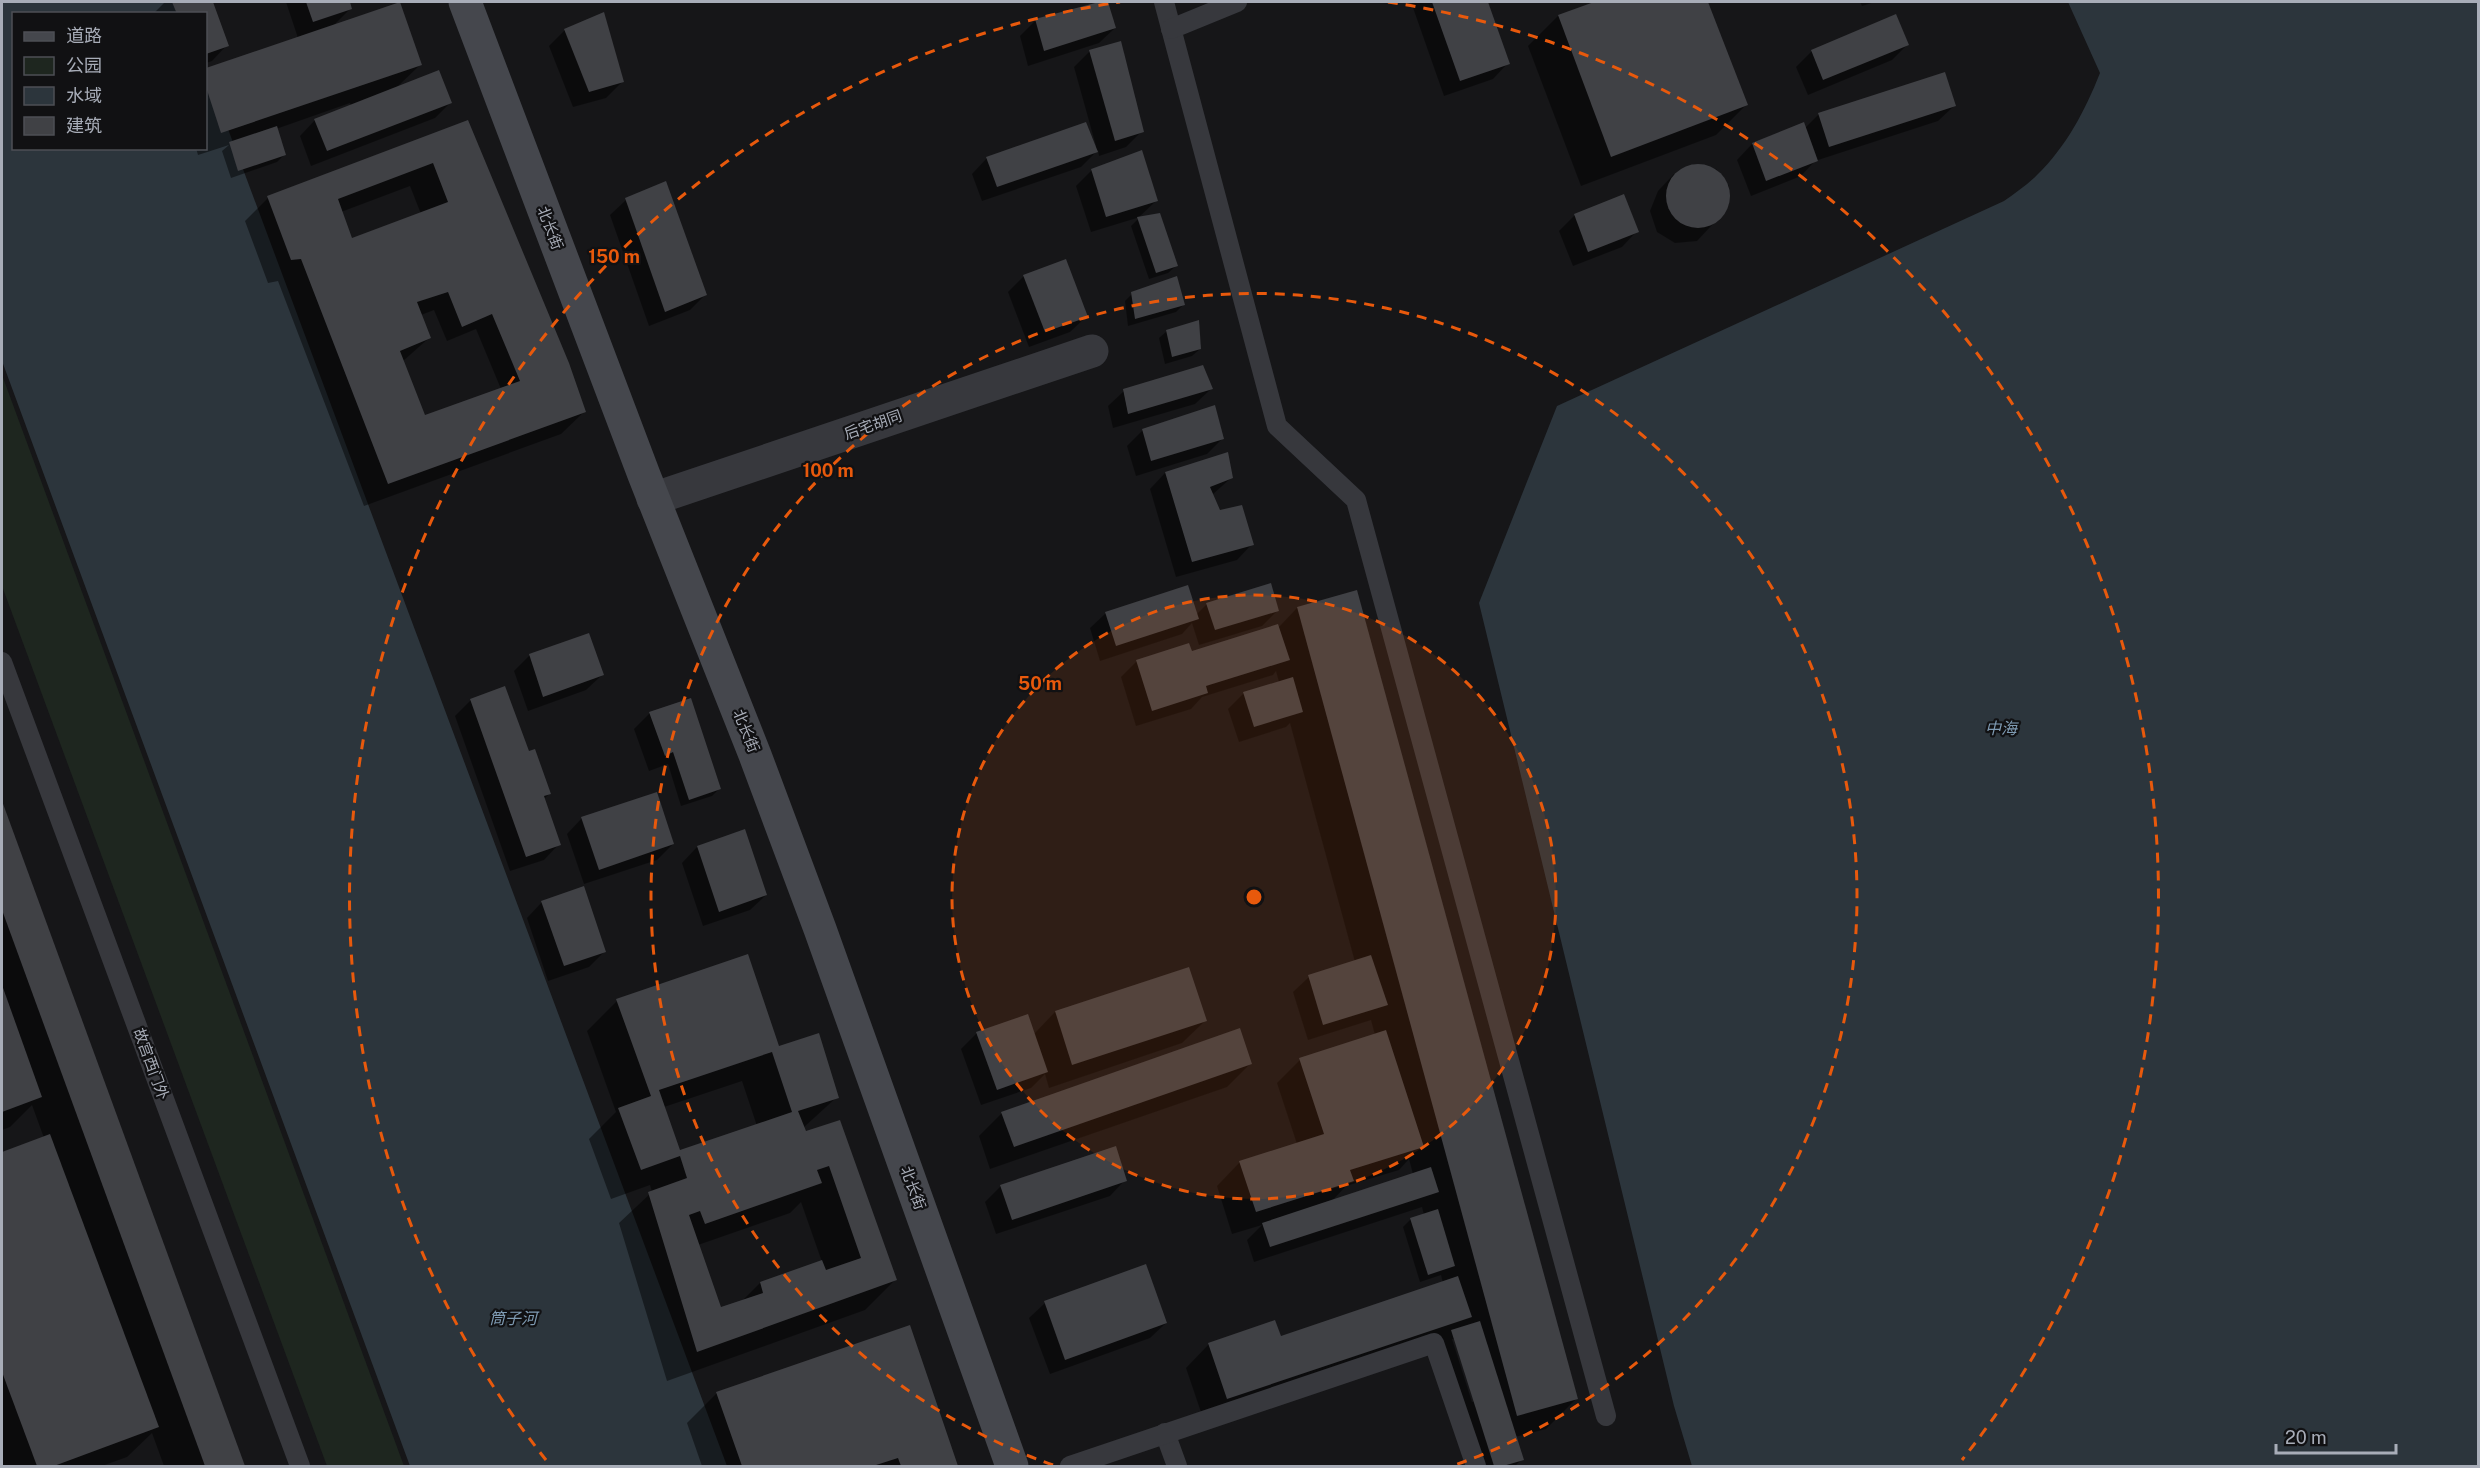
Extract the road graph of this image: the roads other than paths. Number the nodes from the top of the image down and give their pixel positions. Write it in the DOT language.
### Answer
graph roads {
  1 [pos="468,2"];
  2 [pos="1164,2"];
  3 [pos="1237,2"];
  4 [pos="1171,29"];
  5 [pos="1092,351"];
  6 [pos="653,499"];
  7 [pos="2,662"];
  8 [pos="1606,1416"];
  9 [pos="1165,1433"];
  10 [pos="300,1467"];
  11 [pos="1012,1467"];
  12 [pos="1070,1467"];
  13 [pos="1177,1467"];
  14 [pos="1476,1467"];
  1 -- 6 [label="street, 北长街"];
  2 -- 4 [label="lane"];
  3 -- 4 [label="lane"];
  4 -- 8 [label="lane"];
  5 -- 6 [label="street, 后宅胡同"];
  6 -- 11 [label="street, 北长街"];
  7 -- 10 [label="lane, 故宫西门外"];
  9 -- 12 [label="lane"];
  9 -- 13 [label="lane"];
  9 -- 14 [label="lane"];
}
